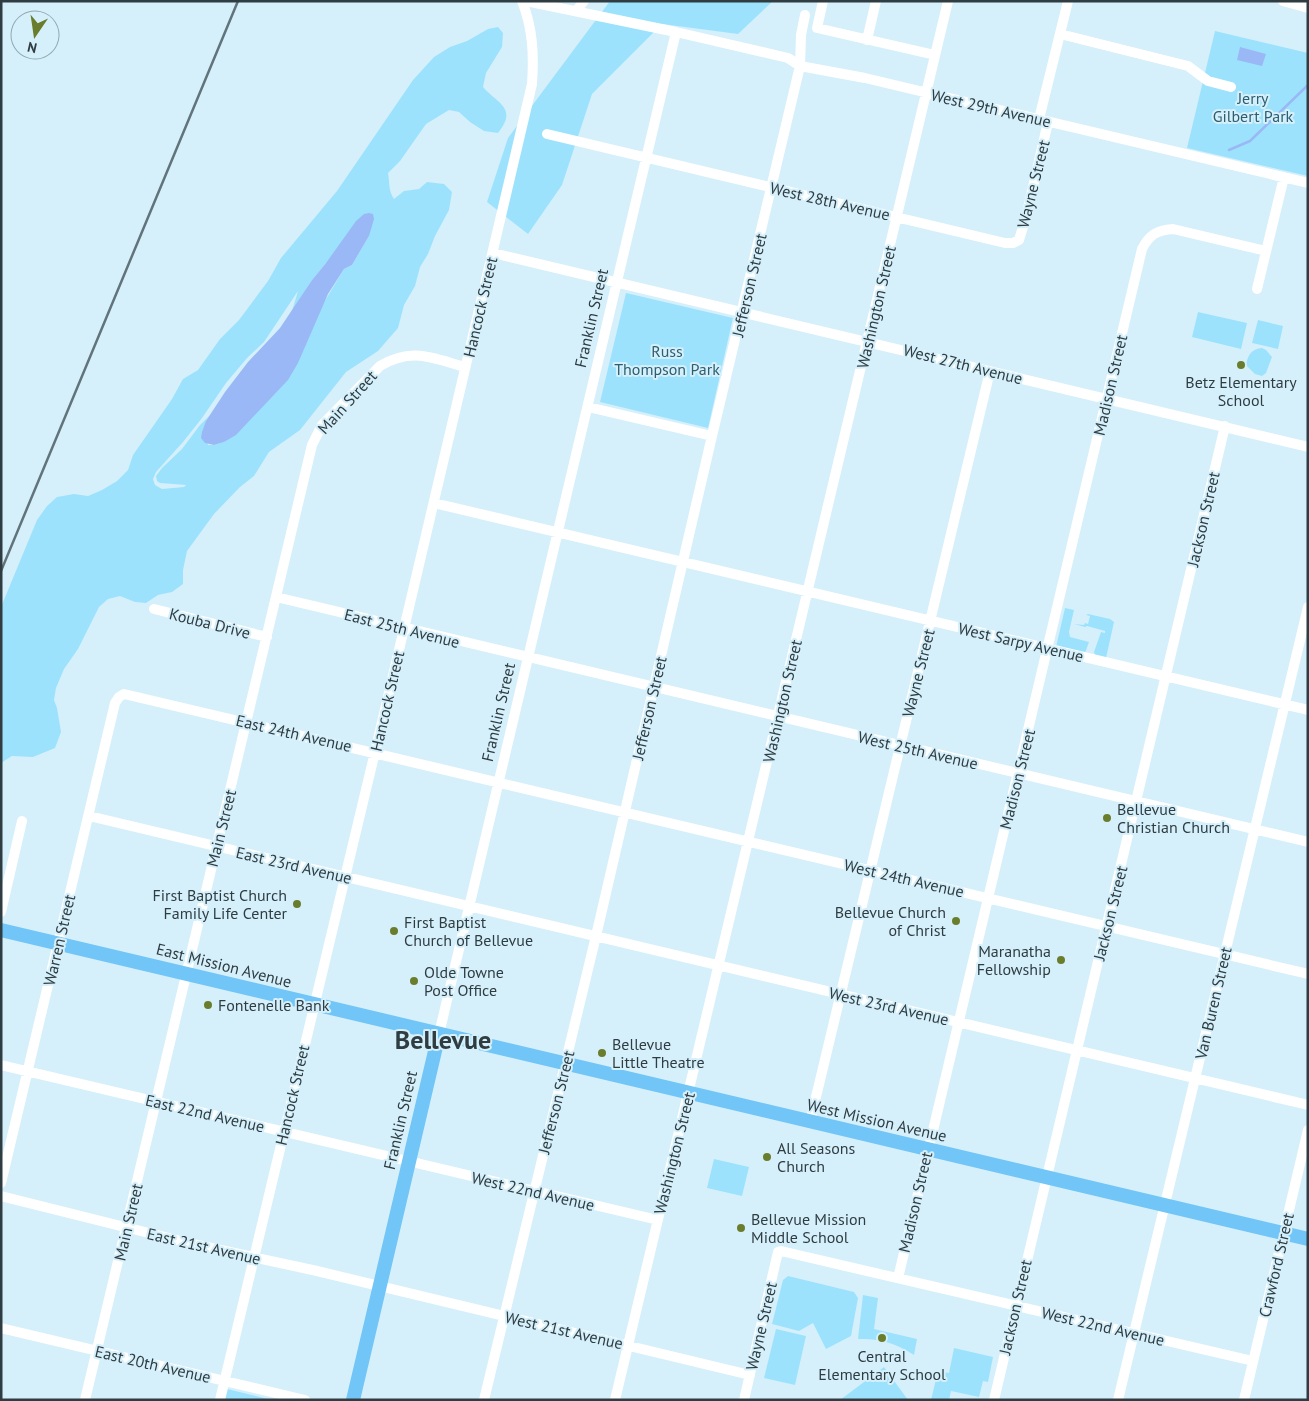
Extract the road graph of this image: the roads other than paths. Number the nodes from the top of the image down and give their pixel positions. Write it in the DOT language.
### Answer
graph roads {
  1 [pos="524,1"];
  2 [pos="584,1"];
  3 [pos="822,1"];
  4 [pos="876,1"];
  5 [pos="948,1"];
  6 [pos="1068,1"];
  7 [pos="1282,1"];
  8 [pos="1308,8"];
  9 [pos="576,11"];
  10 [pos="805,15"];
  11 [pos="676,32"];
  12 [pos="1060,34"];
  13 [pos="867,40"];
  14 [pos="935,55"];
  15 [pos="800,66"];
  16 [pos="1231,87"];
  17 [pos="926,93"];
  18 [pos="1043,121"];
  19 [pos="547,134"];
  20 [pos="647,158"];
  21 [pos="1284,177"];
  22 [pos="1308,183"];
  23 [pos="772,187"];
  24 [pos="897,216"];
  25 [pos="1013,243"];
  26 [pos="1266,251"];
  27 [pos="493,253"];
  28 [pos="618,282"];
  29 [pos="1257,289"];
  30 [pos="743,311"];
  31 [pos="868,341"];
  32 [pos="465,366"];
  33 [pos="990,370"];
  34 [pos="1106,398"];
  35 [pos="588,407"];
  36 [pos="1225,426"];
  37 [pos="712,436"];
  38 [pos="1308,446"];
  39 [pos="434,503"];
  40 [pos="558,532"];
  41 [pos="683,562"];
  42 [pos="808,592"];
  43 [pos="276,597"];
  44 [pos="1308,607"];
  45 [pos="154,610"];
  46 [pos="930,620"];
  47 [pos="404,628"];
  48 [pos="266,638"];
  49 [pos="1048,649"];
  50 [pos="528,658"];
  51 [pos="1166,677"];
  52 [pos="654,687"];
  53 [pos="119,697"];
  54 [pos="1284,704"];
  55 [pos="1308,710"];
  56 [pos="778,717"];
  57 [pos="247,722"];
  58 [pos="900,746"];
  59 [pos="375,752"];
  60 [pos="1018,774"];
  61 [pos="499,782"];
  62 [pos="1136,802"];
  63 [pos="625,812"];
  64 [pos="89,816"];
  65 [pos="22,821"];
  66 [pos="1255,830"];
  67 [pos="749,841"];
  68 [pos="1308,842"];
  69 [pos="216,846"];
  70 [pos="871,870"];
  71 [pos="345,877"];
  72 [pos="988,898"];
  73 [pos="470,906"];
  74 [pos="1,912"];
  75 [pos="1107,926"];
  76 [pos="1,930"];
  77 [pos="596,936"];
  78 [pos="58,943"];
  79 [pos="1225,954"];
  80 [pos="719,966"];
  81 [pos="186,974"];
  82 [pos="1308,974"];
  83 [pos="840,995"];
  84 [pos="314,1005"];
  85 [pos="958,1022"];
  86 [pos="439,1034"];
  87 [pos="1076,1051"];
  88 [pos="565,1064"];
  89 [pos="1,1065"];
  90 [pos="28,1072"];
  91 [pos="1195,1078"];
  92 [pos="689,1093"];
  93 [pos="156,1102"];
  94 [pos="1308,1105"];
  95 [pos="810,1122"];
  96 [pos="1308,1130"];
  97 [pos="284,1132"];
  98 [pos="928,1150"];
  99 [pos="409,1161"];
  100 [pos="1045,1178"];
  101 [pos="1,1183"];
  102 [pos="534,1191"];
  103 [pos="1,1196"];
  104 [pos="1164,1206"];
  105 [pos="658,1220"];
  106 [pos="127,1228"];
  107 [pos="1283,1233"];
  108 [pos="1308,1239"];
  109 [pos="778,1252"];
  110 [pos="253,1257"];
  111 [pos="898,1278"];
  112 [pos="378,1286"];
  113 [pos="1016,1306"];
  114 [pos="504,1316"];
  115 [pos="1,1328"];
  116 [pos="1134,1333"];
  117 [pos="628,1346"];
  118 [pos="97,1351"];
  119 [pos="1253,1361"];
  120 [pos="750,1375"];
  121 [pos="224,1381"];
  122 [pos="85,1400"];
  123 [pos="220,1400"];
  124 [pos="305,1400"];
  125 [pos="353,1400"];
  126 [pos="484,1400"];
  127 [pos="616,1400"];
  128 [pos="744,1400"];
  129 [pos="994,1400"];
  130 [pos="1118,1400"];
  131 [pos="1244,1400"];
  1 -- 9 [label="street, West 29th Avenue"];
  1 -- 27 [label="street, Hancock Street"];
  2 -- 9 [label="street"];
  3 -- 13 [label="street"];
  4 -- 13 [label="street"];
  5 -- 14 [label="street, Washington Street"];
  6 -- 12 [label="street, Wayne Street"];
  7 -- 8 [label="street"];
  9 -- 11 [label="street, West 29th Avenue"];
  10 -- 15 [label="street, Jefferson Street"];
  11 -- 15 [label="street, West 29th Avenue"];
  11 -- 20 [label="street, Franklin Street"];
  12 -- 16 [label="street"];
  12 -- 18 [label="street, Wayne Street"];
  13 -- 14 [label="street"];
  14 -- 17 [label="street, Washington Street"];
  15 -- 17 [label="street, West 29th Avenue"];
  15 -- 23 [label="street, Jefferson Street"];
  17 -- 18 [label="street, West 29th Avenue"];
  17 -- 24 [label="street, Washington Street"];
  18 -- 21 [label="street, West 29th Avenue"];
  18 -- 25 [label="street, Wayne Street"];
  19 -- 20 [label="street, West 28th Avenue"];
  20 -- 23 [label="street, West 28th Avenue"];
  20 -- 28 [label="street, Franklin Street"];
  21 -- 22 [label="street, West 29th Avenue"];
  21 -- 26 [label="street"];
  23 -- 24 [label="street, West 28th Avenue"];
  23 -- 30 [label="street, Jefferson Street"];
  24 -- 25 [label="street, West 28th Avenue"];
  24 -- 31 [label="street, Washington Street"];
  26 -- 29 [label="street"];
  26 -- 34 [label="street, Madison Street"];
  27 -- 28 [label="street, West 27th Avenue"];
  27 -- 32 [label="street, Hancock Street"];
  28 -- 30 [label="street, West 27th Avenue"];
  28 -- 35 [label="street, Franklin Street"];
  30 -- 31 [label="street, West 27th Avenue"];
  30 -- 37 [label="street, Jefferson Street"];
  31 -- 33 [label="street, West 27th Avenue"];
  31 -- 42 [label="street, Washington Street"];
  32 -- 39 [label="street, Hancock Street"];
  32 -- 43 [label="street, Main Street"];
  33 -- 34 [label="street, West 27th Avenue"];
  33 -- 46 [label="street, Wayne Street"];
  34 -- 36 [label="street, West 27th Avenue"];
  34 -- 49 [label="street, Madison Street"];
  35 -- 37 [label="street"];
  35 -- 40 [label="street, Franklin Street"];
  36 -- 38 [label="street, West 27th Avenue"];
  36 -- 51 [label="street, Jackson Street"];
  37 -- 41 [label="street, Jefferson Street"];
  39 -- 40 [label="street, West Sarpy Avenue"];
  39 -- 47 [label="street, Hancock Street"];
  40 -- 41 [label="street, West Sarpy Avenue"];
  40 -- 50 [label="street, Franklin Street"];
  41 -- 42 [label="street, West Sarpy Avenue"];
  41 -- 52 [label="street, Jefferson Street"];
  42 -- 46 [label="street, West Sarpy Avenue"];
  42 -- 56 [label="street, Washington Street"];
  43 -- 47 [label="street, East 25th Avenue"];
  43 -- 48 [label="street, Main Street"];
  44 -- 54 [label="street, Van Buren Street"];
  45 -- 48 [label="street, Kouba Drive"];
  46 -- 49 [label="street, West Sarpy Avenue"];
  46 -- 58 [label="street, Wayne Street"];
  47 -- 50 [label="street, East 25th Avenue"];
  47 -- 59 [label="street, Hancock Street"];
  48 -- 57 [label="street, Main Street"];
  49 -- 51 [label="street, West Sarpy Avenue"];
  49 -- 60 [label="street, Madison Street"];
  50 -- 52 [label="street, West 25th Avenue"];
  50 -- 61 [label="street, Franklin Street"];
  51 -- 54 [label="street, West Sarpy Avenue"];
  51 -- 62 [label="street, Jackson Street"];
  52 -- 56 [label="street, West 25th Avenue"];
  52 -- 63 [label="street, Jefferson Street"];
  53 -- 57 [label="street, East 24th Avenue"];
  53 -- 64 [label="street, Warren Street"];
  54 -- 55 [label="street, West Sarpy Avenue"];
  54 -- 66 [label="street, Van Buren Street"];
  56 -- 58 [label="street, West 25th Avenue"];
  56 -- 67 [label="street, Washington Street"];
  57 -- 59 [label="street, East 24th Avenue"];
  57 -- 69 [label="street, Main Street"];
  58 -- 60 [label="street, West 25th Avenue"];
  58 -- 70 [label="street, Wayne Street"];
  59 -- 61 [label="street, East 24th Avenue"];
  59 -- 71 [label="street, Hancock Street"];
  60 -- 62 [label="street, West 25th Avenue"];
  60 -- 72 [label="street, Madison Street"];
  61 -- 63 [label="street, West 24th Avenue"];
  61 -- 73 [label="street, Franklin Street"];
  62 -- 66 [label="street, West 25th Avenue"];
  62 -- 75 [label="street, Jackson Street"];
  63 -- 67 [label="street, West 24th Avenue"];
  63 -- 77 [label="street, Jefferson Street"];
  64 -- 69 [label="street, East 23rd Avenue"];
  64 -- 78 [label="street, Warren Street"];
  65 -- 74 [label="street"];
  66 -- 68 [label="street, West 25th Avenue"];
  66 -- 79 [label="street, Van Buren Street"];
  67 -- 70 [label="street, West 24th Avenue"];
  67 -- 80 [label="street, Washington Street"];
  69 -- 71 [label="street, East 23rd Avenue"];
  69 -- 81 [label="street, Main Street"];
  70 -- 72 [label="street, West 24th Avenue"];
  70 -- 83 [label="street, Wayne Street"];
  71 -- 73 [label="street, East 23rd Avenue"];
  71 -- 84 [label="street, Hancock Street"];
  72 -- 75 [label="street, West 24th Avenue"];
  72 -- 85 [label="street, Madison Street"];
  73 -- 77 [label="street, West 23rd Avenue"];
  73 -- 86 [label="street, Franklin Street"];
  75 -- 79 [label="street, West 24th Avenue"];
  75 -- 87 [label="street, Jackson Street"];
  76 -- 78 [label="main road, East Mission Avenue"];
  77 -- 80 [label="street, West 23rd Avenue"];
  77 -- 88 [label="street, Jefferson Street"];
  78 -- 81 [label="main road, East Mission Avenue"];
  78 -- 90 [label="street, Warren Street"];
  79 -- 82 [label="street, West 24th Avenue"];
  79 -- 91 [label="street, Van Buren Street"];
  80 -- 83 [label="street, West 23rd Avenue"];
  80 -- 92 [label="street, Washington Street"];
  81 -- 84 [label="main road, East Mission Avenue"];
  81 -- 93 [label="street, Main Street"];
  83 -- 85 [label="street, West 23rd Avenue"];
  83 -- 95 [label="street, Wayne Street"];
  84 -- 86 [label="main road, East Mission Avenue"];
  84 -- 97 [label="street, Hancock Street"];
  85 -- 87 [label="street, West 23rd Avenue"];
  85 -- 98 [label="street, Madison Street"];
  86 -- 88 [label="main road, West Mission Avenue"];
  86 -- 99 [label="main road, Franklin Street"];
  87 -- 91 [label="street, West 23rd Avenue"];
  87 -- 100 [label="street, Jackson Street"];
  88 -- 92 [label="main road, West Mission Avenue"];
  88 -- 102 [label="street, Jefferson Street"];
  89 -- 90 [label="street, East 22nd Avenue"];
  90 -- 93 [label="street, East 22nd Avenue"];
  90 -- 101 [label="street, Warren Street"];
  91 -- 94 [label="street, West 23rd Avenue"];
  91 -- 104 [label="street, Van Buren Street"];
  92 -- 95 [label="main road, West Mission Avenue"];
  92 -- 105 [label="street, Washington Street"];
  93 -- 97 [label="street, East 22nd Avenue"];
  93 -- 106 [label="street, Main Street"];
  95 -- 98 [label="main road, West Mission Avenue"];
  96 -- 107 [label="street, Crawford Street"];
  97 -- 99 [label="street, East 22nd Avenue"];
  97 -- 110 [label="street, Hancock Street"];
  98 -- 100 [label="main road, West Mission Avenue"];
  98 -- 111 [label="street, Madison Street"];
  99 -- 102 [label="street, West 22nd Avenue"];
  99 -- 112 [label="main road, Franklin Street"];
  100 -- 104 [label="main road, West Mission Avenue"];
  100 -- 113 [label="street, Jackson Street"];
  102 -- 105 [label="street, West 22nd Avenue"];
  102 -- 114 [label="street, Jefferson Street"];
  103 -- 106 [label="street, East 21st Avenue"];
  104 -- 107 [label="main road, West Mission Avenue"];
  104 -- 116 [label="street, Van Buren Street"];
  105 -- 117 [label="street, Washington Street"];
  106 -- 110 [label="street, East 21st Avenue"];
  106 -- 118 [label="street, Main Street"];
  107 -- 108 [label="main road, West Mission Avenue"];
  107 -- 119 [label="street, Crawford Street"];
  109 -- 111 [label="street, West 22nd Avenue"];
  109 -- 120 [label="street, Wayne Street"];
  110 -- 112 [label="street, East 21st Avenue"];
  110 -- 121 [label="street, Hancock Street"];
  111 -- 113 [label="street, West 22nd Avenue"];
  112 -- 114 [label="street, West 21st Avenue"];
  112 -- 125 [label="main road, Franklin Street"];
  113 -- 116 [label="street, West 22nd Avenue"];
  113 -- 129 [label="street, Jackson Street"];
  114 -- 117 [label="street, West 21st Avenue"];
  114 -- 126 [label="street, Jefferson Street"];
  115 -- 118 [label="street, East 20th Avenue"];
  116 -- 119 [label="street, West 22nd Avenue"];
  116 -- 130 [label="street, Van Buren Street"];
  117 -- 120 [label="street, West 21st Avenue"];
  117 -- 127 [label="street, Washington Street"];
  118 -- 121 [label="street, East 20th Avenue"];
  118 -- 122 [label="street, Main Street"];
  119 -- 131 [label="street, Crawford Street"];
  120 -- 128 [label="street, Wayne Street"];
  121 -- 123 [label="street, Hancock Street"];
  121 -- 124 [label="street, East 20th Avenue"];
}
